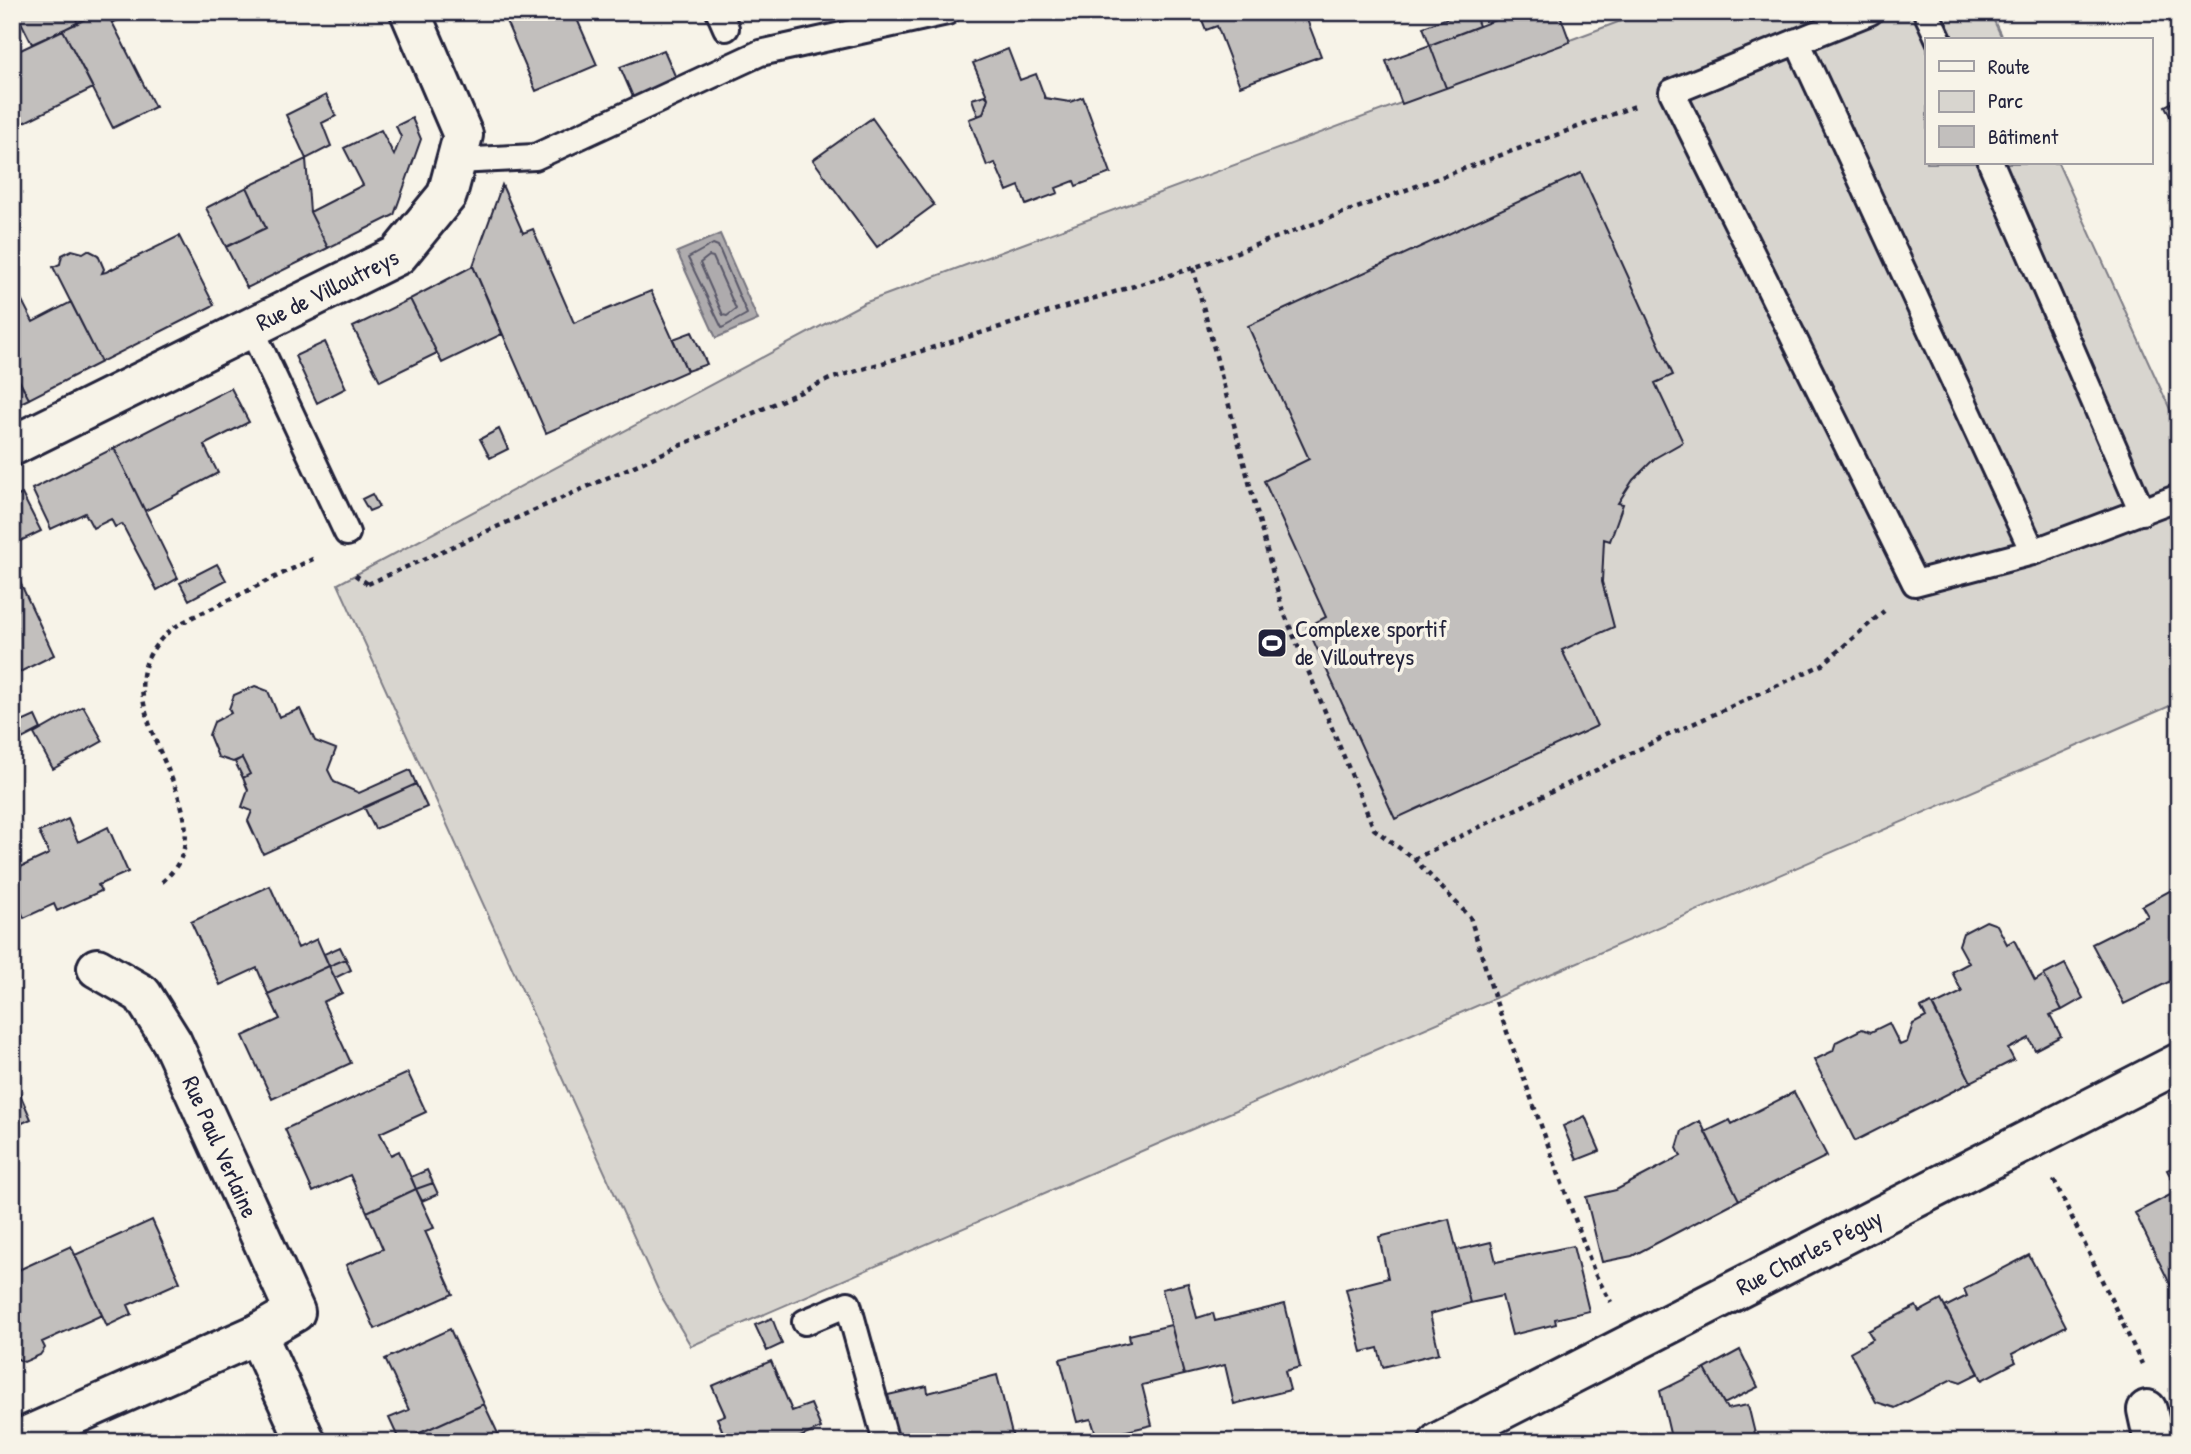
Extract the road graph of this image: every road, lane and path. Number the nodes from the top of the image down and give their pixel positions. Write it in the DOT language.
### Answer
graph roads {
  1 [pos="410,12"];
  2 [pos="947,12"];
  3 [pos="1870,12"];
  4 [pos="1926,12"];
  5 [pos="1937,38"];
  6 [pos="1797,41"];
  7 [pos="1672,92"];
  8 [pos="456,162"];
  9 [pos="1992,164"];
  10 [pos="1193,268"];
  11 [pos="251,328"];
  12 [pos="12,446"];
  13 [pos="2179,497"];
  14 [pos="2142,512"];
  15 [pos="348,533"];
  16 [pos="2033,552"];
  17 [pos="324,553"];
  18 [pos="346,569"];
  19 [pos="1915,583"];
  20 [pos="1414,859"];
  21 [pos="162,882"];
  22 [pos="97,968"];
  23 [pos="2179,1063"];
  24 [pos="2053,1179"];
  25 [pos="1613,1306"];
  26 [pos="804,1322"];
  27 [pos="257,1334"];
  28 [pos="2145,1371"];
  29 [pos="13,1442"];
  30 [pos="306,1442"];
  31 [pos="886,1442"];
  32 [pos="1440,1442"];
  1 -- 8 [label="street, Rue de Villoutreys"];
  2 -- 8 [label="lane"];
  3 -- 6 [label="lane"];
  4 -- 5 [label="lane"];
  6 -- 7 [label="lane"];
  6 -- 16 [label="lane"];
  7 -- 10 [label="path"];
  7 -- 19 [label="lane"];
  8 -- 11 [label="street, Rue de Villoutreys"];
  9 -- 14 [label="lane"];
  10 -- 18 [label="path"];
  10 -- 20 [label="path"];
  11 -- 12 [label="street, Rue de Villoutreys"];
  11 -- 15 [label="lane"];
  13 -- 14 [label="lane"];
  14 -- 16 [label="lane"];
  16 -- 19 [label="lane"];
  17 -- 21 [label="path"];
  19 -- 20 [label="path"];
  20 -- 25 [label="path"];
  22 -- 27 [label="street, Rue Paul Verlaine"];
  23 -- 32 [label="street, Rue Charles Péguy"];
  24 -- 28 [label="path"];
  26 -- 31 [label="lane"];
  27 -- 29 [label="street, Rue Paul Verlaine"];
  27 -- 30 [label="street"];
}
